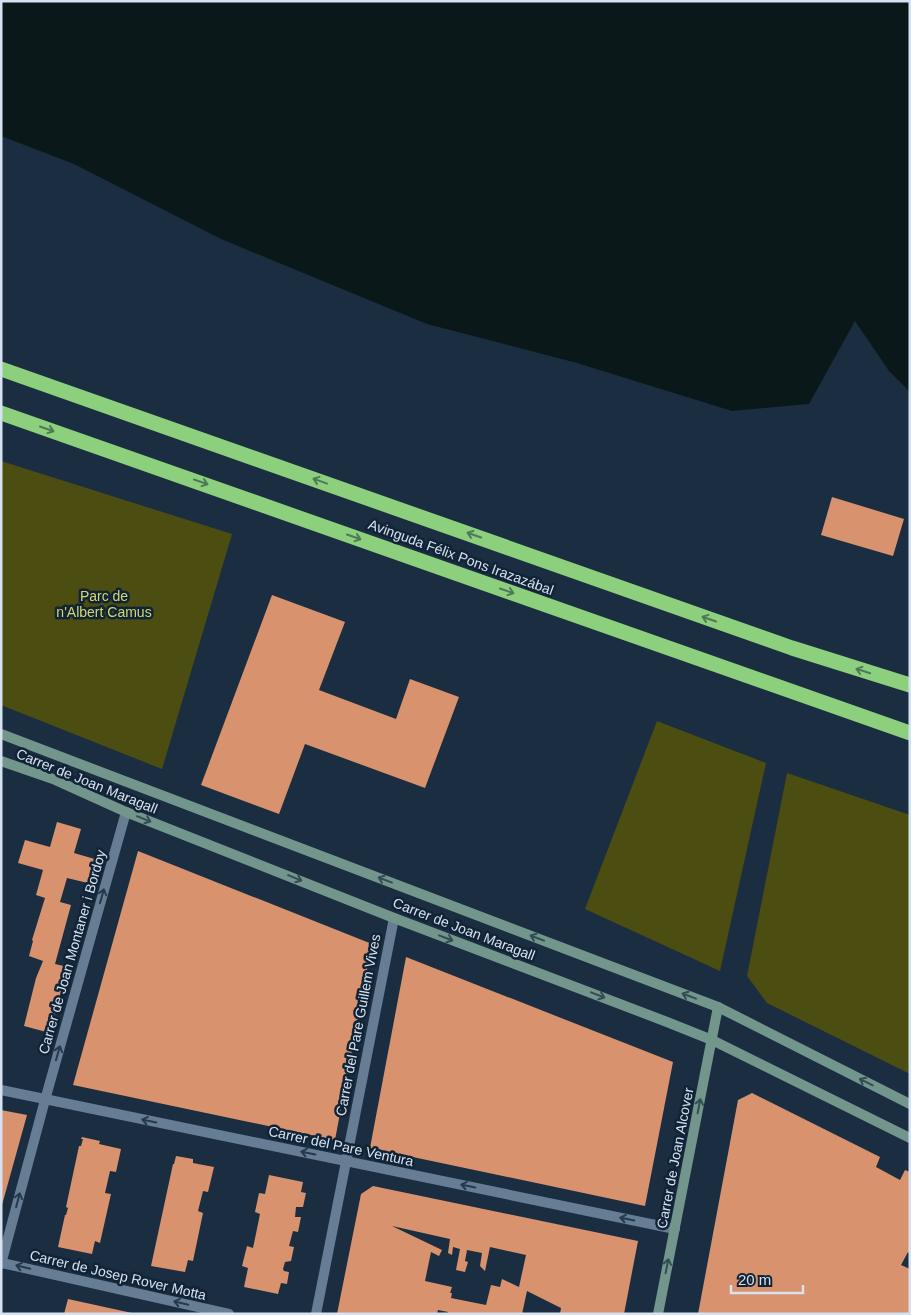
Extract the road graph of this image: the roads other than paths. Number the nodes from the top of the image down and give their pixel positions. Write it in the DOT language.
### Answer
graph roads {
  1 [pos="1,369"];
  2 [pos="1,413"];
  3 [pos="910,685"];
  4 [pos="910,733"];
  5 [pos="1,734"];
  6 [pos="1,761"];
  7 [pos="126,812"];
  8 [pos="394,918"];
  9 [pos="718,1007"];
  10 [pos="712,1040"];
  11 [pos="1,1090"];
  12 [pos="45,1100"];
  13 [pos="910,1104"];
  14 [pos="910,1138"];
  15 [pos="345,1161"];
  16 [pos="675,1229"];
  17 [pos="1,1263"];
  18 [pos="229,1314"];
  19 [pos="316,1314"];
  20 [pos="658,1314"];
  3 -- 1 [label="highway, Avinguda Félix Pons Irazazábal, one-way"];
  2 -- 4 [label="highway, Avinguda Félix Pons Irazazábal, one-way"];
  9 -- 5 [label="street, Carrer de Joan Maragall, one-way"];
  6 -- 7 [label="street, Carrer de Joan Maragall"];
  7 -- 8 [label="street, Carrer de Joan Maragall, one-way"];
  12 -- 7 [label="street, Carrer de Joan Montaner i Bordoy, one-way"];
  8 -- 10 [label="street, Carrer de Joan Maragall, one-way"];
  8 -- 15 [label="street, Carrer del Pare Guillem Vives"];
  9 -- 10 [label="street, Carrer de Joan Alcover"];
  13 -- 9 [label="street, Carrer de Joan Maragall, one-way"];
  10 -- 14 [label="street, Carrer de Joan Maragall"];
  16 -- 10 [label="street, Carrer de Joan Alcover, one-way"];
  11 -- 12 [label="street, Carrer del Pare Ventura"];
  15 -- 12 [label="street, Carrer del Pare Ventura, one-way"];
  17 -- 12 [label="street, Carrer de Joan Montaner i Bordoy, one-way"];
  16 -- 15 [label="street, Carrer del Pare Ventura, one-way"];
  15 -- 19 [label="street, Carrer del Pare Guillem Vives"];
  20 -- 16 [label="street, Carrer de Joan Alcover, one-way"];
  18 -- 17 [label="street, Carrer de Josep Rover Motta, one-way"];
}
